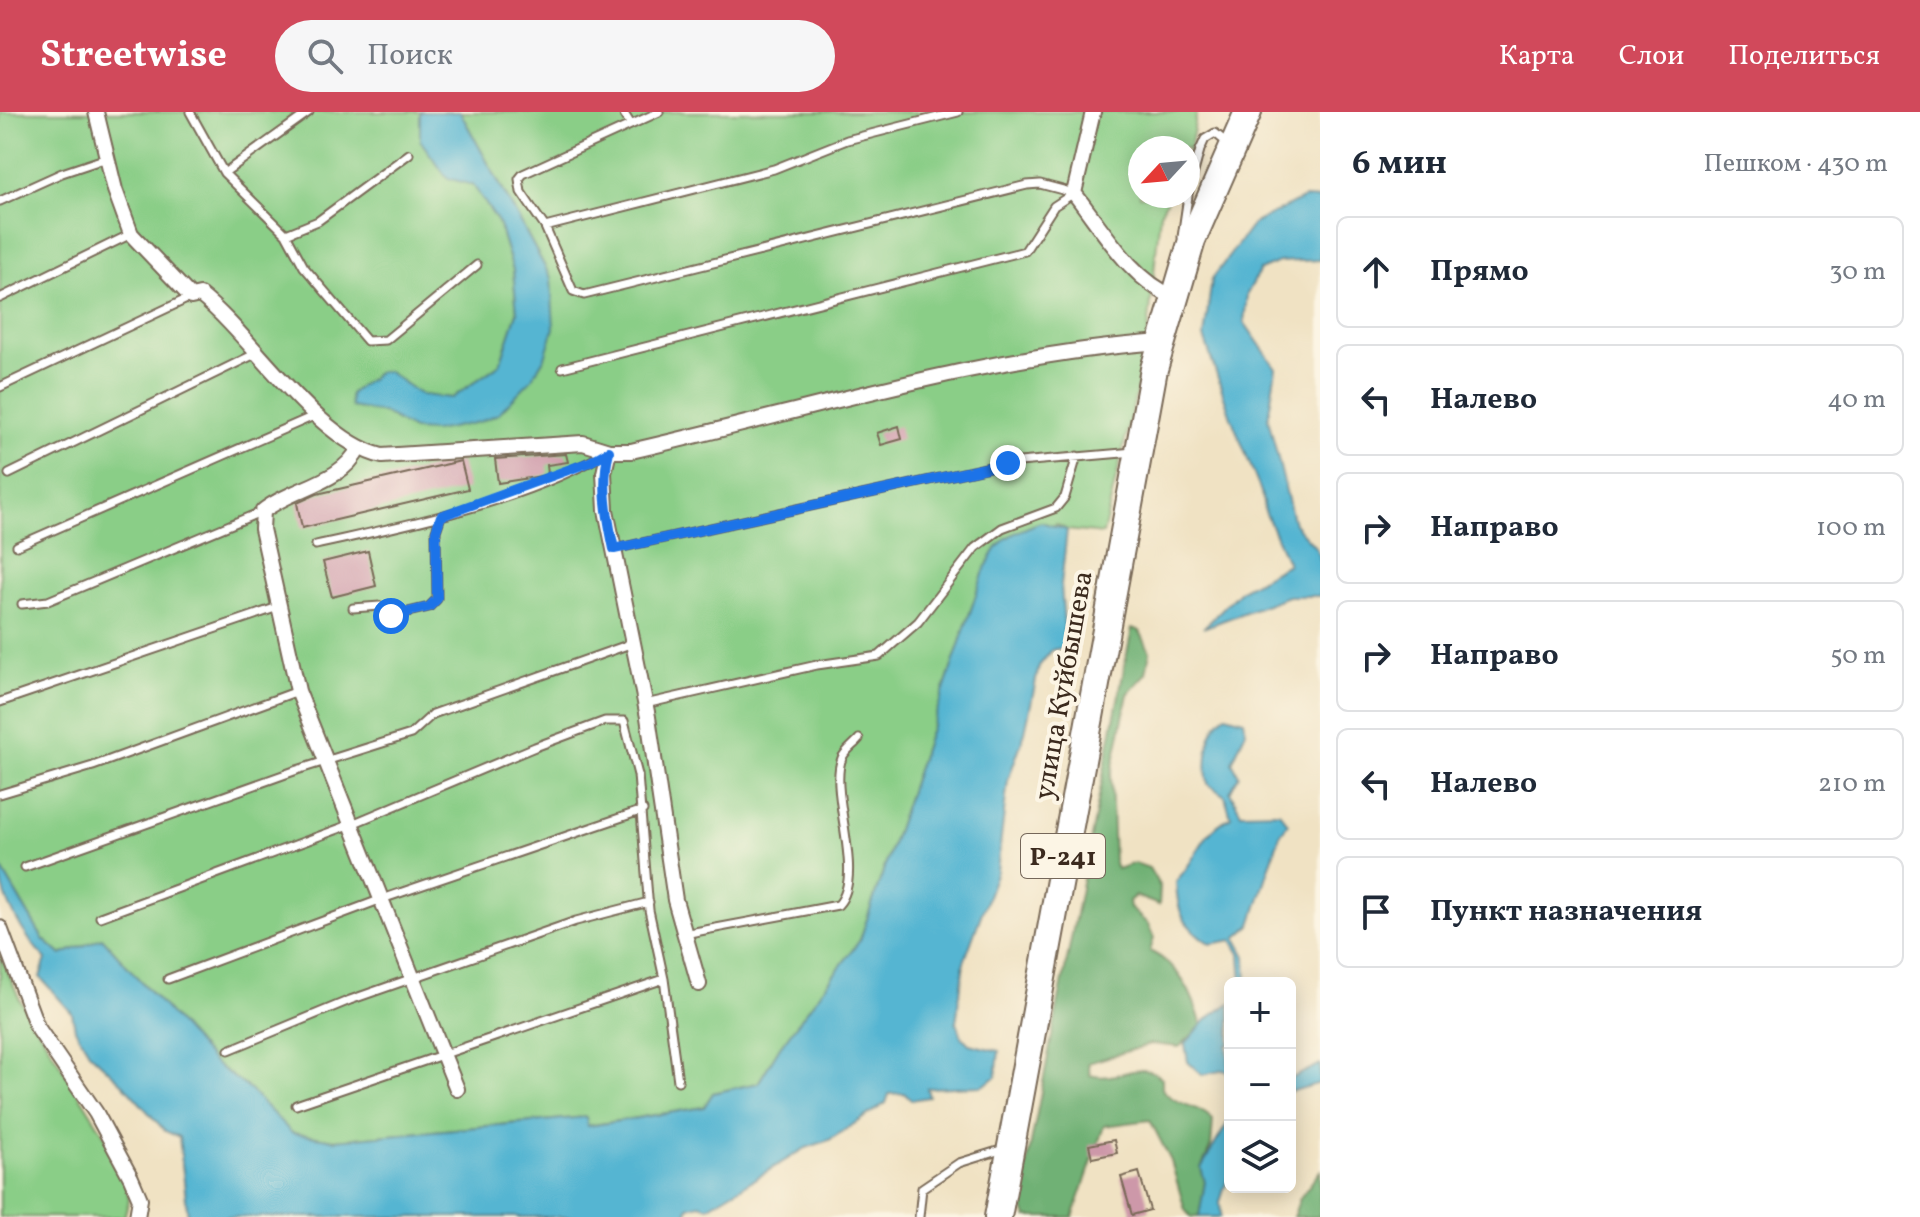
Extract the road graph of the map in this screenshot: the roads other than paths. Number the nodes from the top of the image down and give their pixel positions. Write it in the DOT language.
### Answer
graph roads {
  1 [pos="96,112"];
  2 [pos="190,112"];
  3 [pos="309,112"];
  4 [pos="623,112"];
  5 [pos="659,112"];
  6 [pos="958,112"];
  7 [pos="1093,112"];
  8 [pos="1248,112"];
  9 [pos="630,123"];
  10 [pos="1200,150"];
  11 [pos="409,154"];
  12 [pos="107,158"];
  13 [pos="1223,168"];
  14 [pos="224,173"];
  15 [pos="1074,193"];
  16 [pos="0,201"];
  17 [pos="1186,208"];
  18 [pos="545,227"];
  19 [pos="131,234"];
  20 [pos="286,234"];
  21 [pos="477,265"];
  22 [pos="1183,270"];
  23 [pos="191,297"];
  24 [pos="1174,297"];
  25 [pos="0,298"];
  26 [pos="1161,342"];
  27 [pos="257,353"];
  28 [pos="562,368"];
  29 [pos="0,387"];
  30 [pos="316,415"];
  31 [pos="359,448"];
  32 [pos="609,451"];
  33 [pos="1137,452"];
  34 [pos="1077,456"];
  35 [pos="9,474"];
  36 [pos="263,511"];
  37 [pos="441,516"];
  38 [pos="316,545"];
  39 [pos="17,546"];
  40 [pos="614,549"];
  41 [pos="22,604"];
  42 [pos="278,607"];
  43 [pos="353,608"];
  44 [pos="633,643"];
  45 [pos="298,691"];
  46 [pos="0,702"];
  47 [pos="645,704"];
  48 [pos="859,739"];
  49 [pos="328,761"];
  50 [pos="0,794"];
  51 [pos="643,810"];
  52 [pos="352,824"];
  53 [pos="25,867"];
  54 [pos="382,899"];
  55 [pos="649,902"];
  56 [pos="100,917"];
  57 [pos="0,928"];
  58 [pos="684,934"];
  59 [pos="168,979"];
  60 [pos="664,979"];
  61 [pos="414,980"];
  62 [pos="699,984"];
  63 [pos="229,1050"];
  64 [pos="443,1053"];
  65 [pos="678,1081"];
  66 [pos="457,1089"];
  67 [pos="296,1105"];
  68 [pos="1010,1147"];
  69 [pos="137,1217"];
  70 [pos="919,1217"];
  71 [pos="998,1217"];
  1 -- 12 [label="street"];
  2 -- 14 [label="lane"];
  3 -- 14 [label="lane"];
  4 -- 9 [label="lane"];
  5 -- 9 [label="lane"];
  6 -- 18 [label="lane"];
  7 -- 15 [label="street"];
  8 -- 13 [label="highway, Р-241"];
  9 -- 18 [label="lane"];
  10 -- 13 [label="lane"];
  11 -- 20 [label="lane"];
  12 -- 16 [label="lane"];
  12 -- 19 [label="street"];
  13 -- 22 [label="highway, Р-241"];
  14 -- 20 [label="lane"];
  15 -- 18 [label="lane"];
  15 -- 24 [label="street"];
  15 -- 28 [label="lane"];
  17 -- 22 [label="lane"];
  19 -- 23 [label="street"];
  19 -- 25 [label="lane"];
  20 -- 21 [label="lane"];
  22 -- 24 [label="highway, Р-241"];
  23 -- 27 [label="street"];
  23 -- 29 [label="lane"];
  24 -- 26 [label="highway, Р-241"];
  26 -- 32 [label="street"];
  26 -- 33 [label="highway, Р-241"];
  27 -- 30 [label="street"];
  27 -- 35 [label="lane"];
  30 -- 31 [label="street"];
  30 -- 39 [label="lane"];
  31 -- 32 [label="street"];
  31 -- 36 [label="street"];
  32 -- 37 [label="lane"];
  32 -- 40 [label="street"];
  33 -- 34 [label="lane"];
  33 -- 68 [label="highway, улица Куйбышева / Р-241"];
  34 -- 40 [label="lane"];
  34 -- 47 [label="lane"];
  36 -- 41 [label="lane"];
  36 -- 42 [label="street"];
  37 -- 38 [label="lane"];
  37 -- 43 [label="lane"];
  40 -- 44 [label="street"];
  42 -- 45 [label="street"];
  42 -- 46 [label="lane"];
  44 -- 47 [label="street"];
  44 -- 49 [label="lane"];
  45 -- 49 [label="street"];
  45 -- 50 [label="lane"];
  47 -- 58 [label="street"];
  48 -- 58 [label="lane"];
  49 -- 52 [label="street"];
  49 -- 53 [label="lane"];
  51 -- 52 [label="lane"];
  51 -- 54 [label="lane"];
  51 -- 55 [label="lane"];
  52 -- 54 [label="street"];
  52 -- 56 [label="lane"];
  54 -- 59 [label="lane"];
  54 -- 61 [label="street"];
  55 -- 60 [label="lane"];
  55 -- 61 [label="lane"];
  57 -- 69 [label="street"];
  58 -- 62 [label="street"];
  60 -- 64 [label="lane"];
  60 -- 65 [label="lane"];
  61 -- 63 [label="lane"];
  61 -- 64 [label="street"];
  64 -- 66 [label="street"];
  64 -- 67 [label="lane"];
  68 -- 70 [label="lane"];
  68 -- 71 [label="highway, улица Куйбышева / Р-241"];
}
